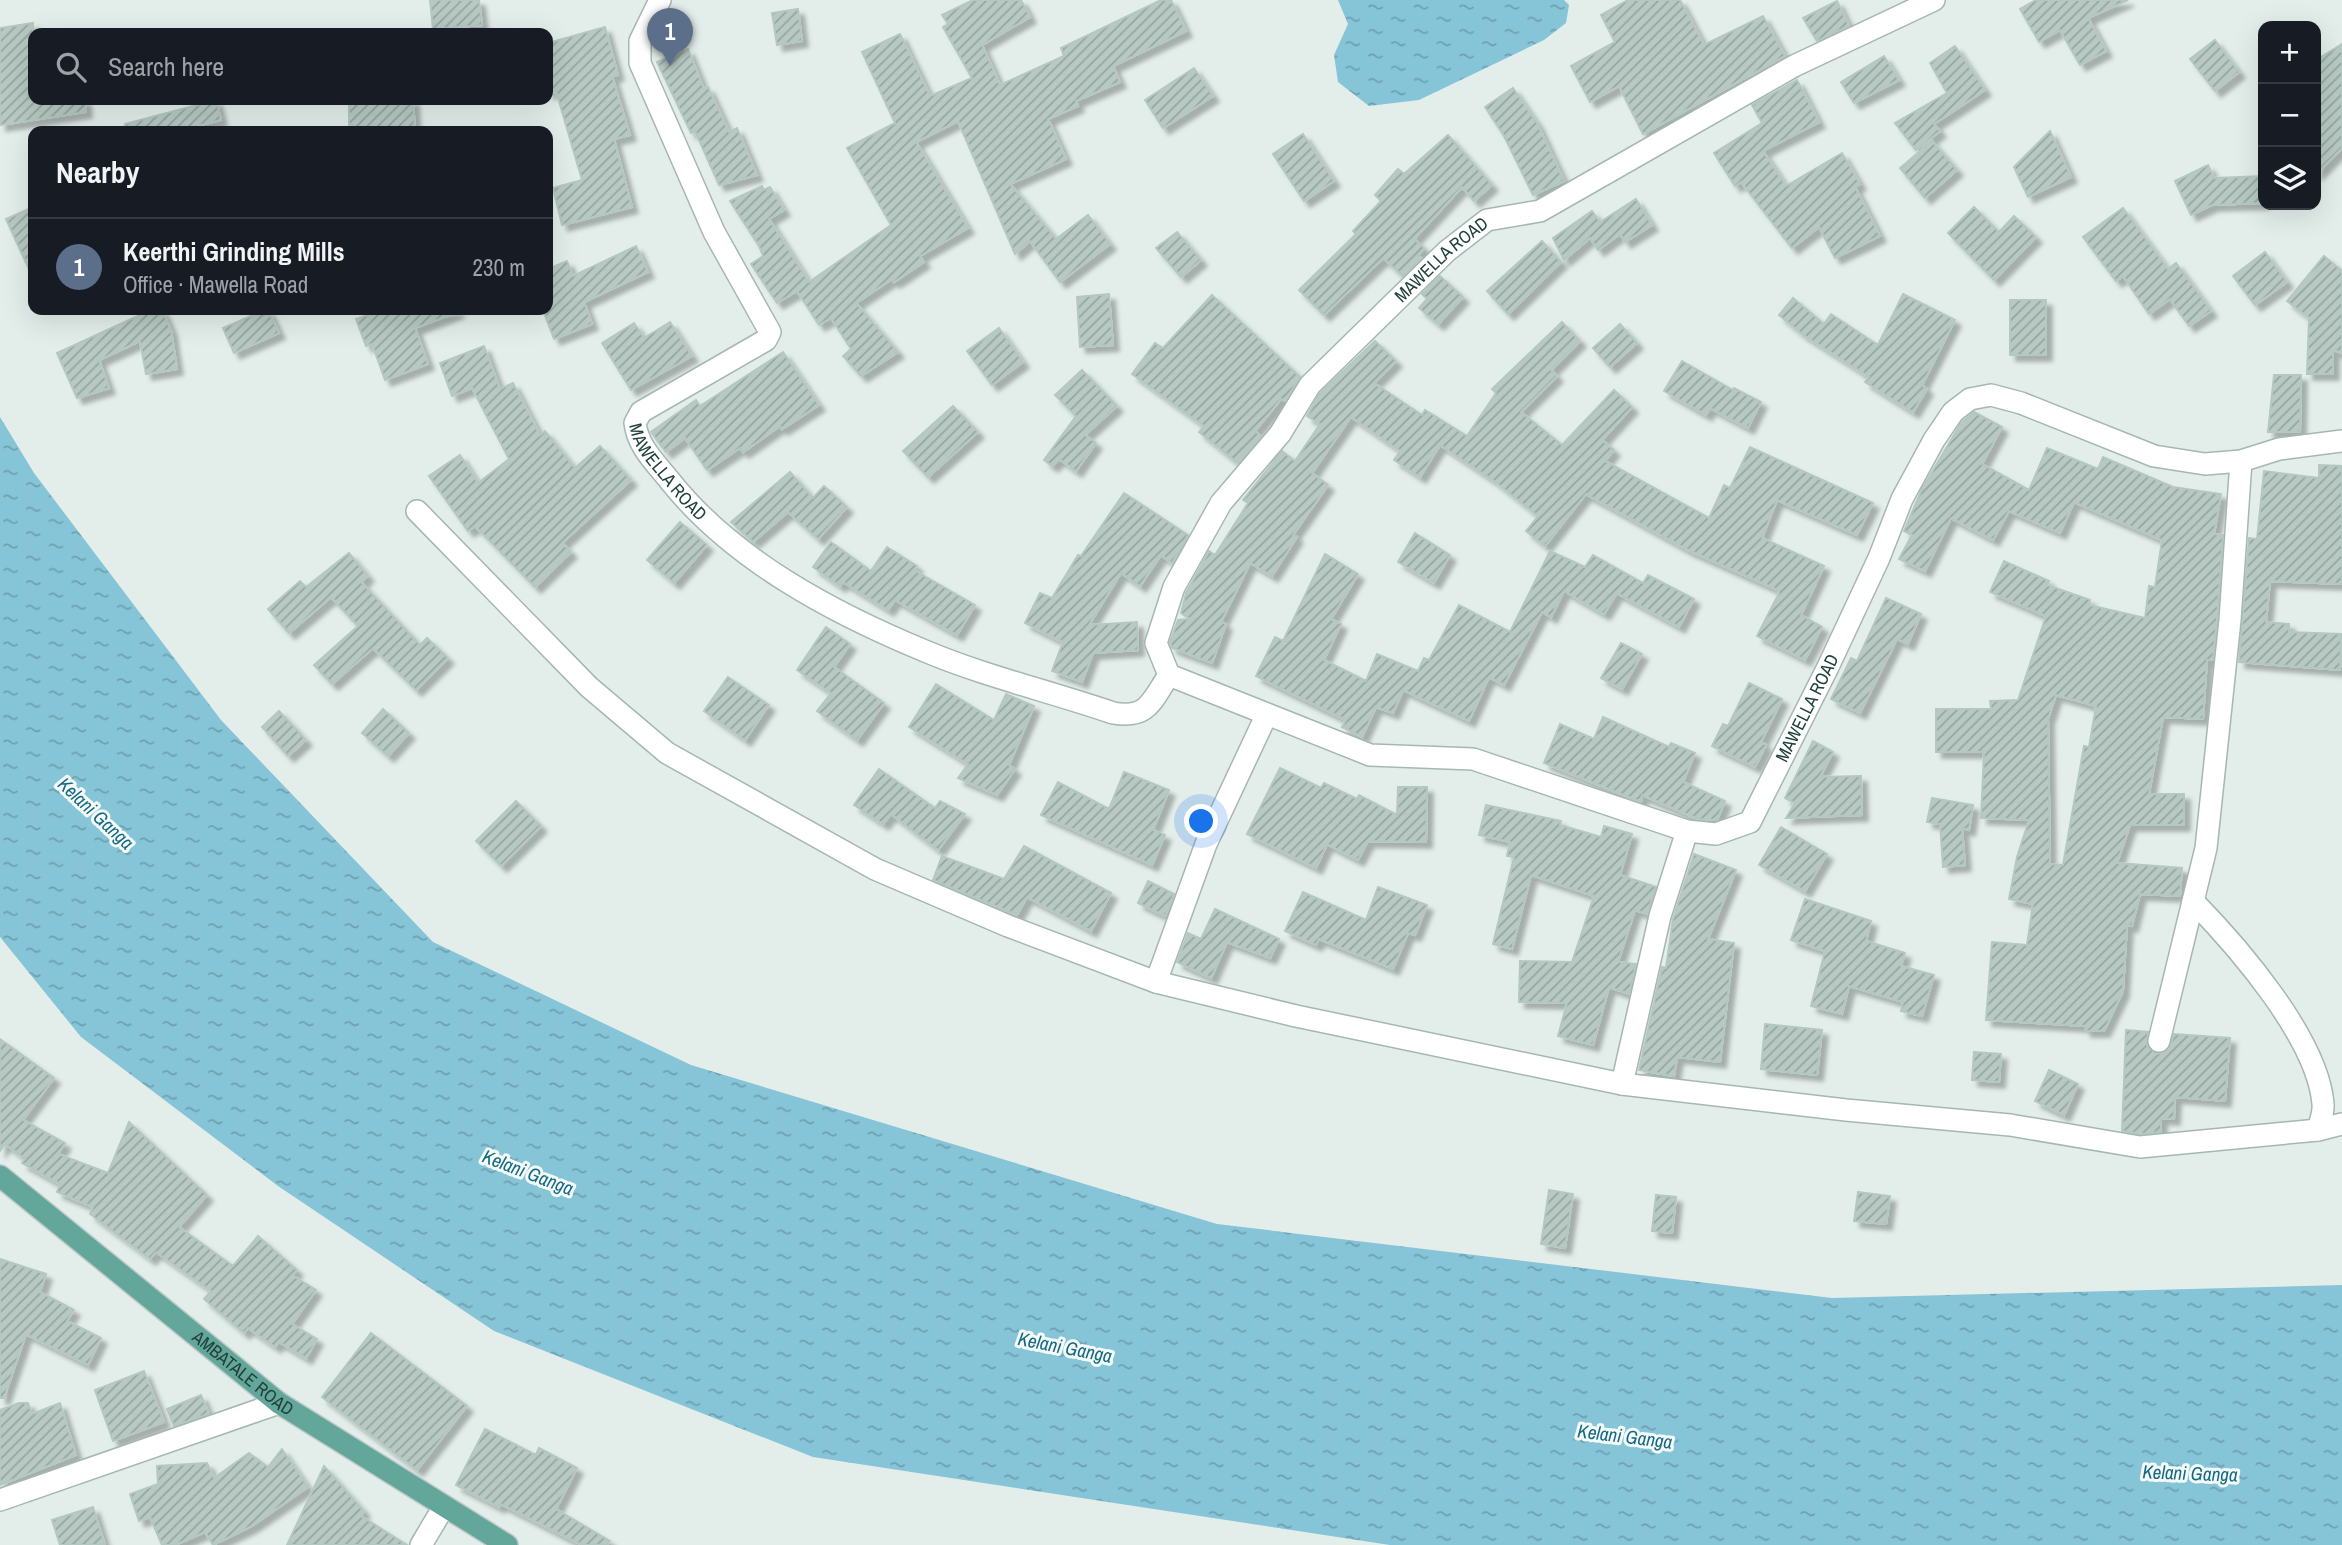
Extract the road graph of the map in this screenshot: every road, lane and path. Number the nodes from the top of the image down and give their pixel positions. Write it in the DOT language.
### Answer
graph roads {
  1 [pos="660,0"];
  2 [pos="1934,0"];
  3 [pos="2342,441"];
  4 [pos="2241,461"];
  5 [pos="417,511"];
  6 [pos="1169,675"];
  7 [pos="1266,716"];
  8 [pos="1687,831"];
  9 [pos="2193,901"];
  10 [pos="1156,982"];
  11 [pos="2159,1041"];
  12 [pos="1622,1084"];
  13 [pos="2342,1124"];
  14 [pos="2318,1130"];
  15 [pos="0,1176"];
  16 [pos="279,1403"];
  17 [pos="0,1500"];
  18 [pos="443,1508"];
  19 [pos="422,1545"];
  20 [pos="507,1545"];
  1 -- 6 [label="street, MAWELLA ROAD"];
  2 -- 6 [label="street, MAWELLA ROAD"];
  3 -- 4 [label="street, MAWELLA ROAD"];
  4 -- 8 [label="street, MAWELLA ROAD"];
  4 -- 9 [label="street"];
  5 -- 10 [label="street"];
  6 -- 7 [label="street, MAWELLA ROAD"];
  7 -- 8 [label="street, MAWELLA ROAD"];
  7 -- 10 [label="street"];
  8 -- 12 [label="street"];
  9 -- 11 [label="street"];
  9 -- 14 [label="street"];
  10 -- 12 [label="street"];
  12 -- 14 [label="street"];
  13 -- 14 [label="street"];
  15 -- 16 [label="main road, AMBATALE ROAD"];
  16 -- 17 [label="street"];
  16 -- 18 [label="main road, AMBATALE ROAD"];
  18 -- 19 [label="street"];
  18 -- 20 [label="main road, AMBATALE ROAD"];
}
